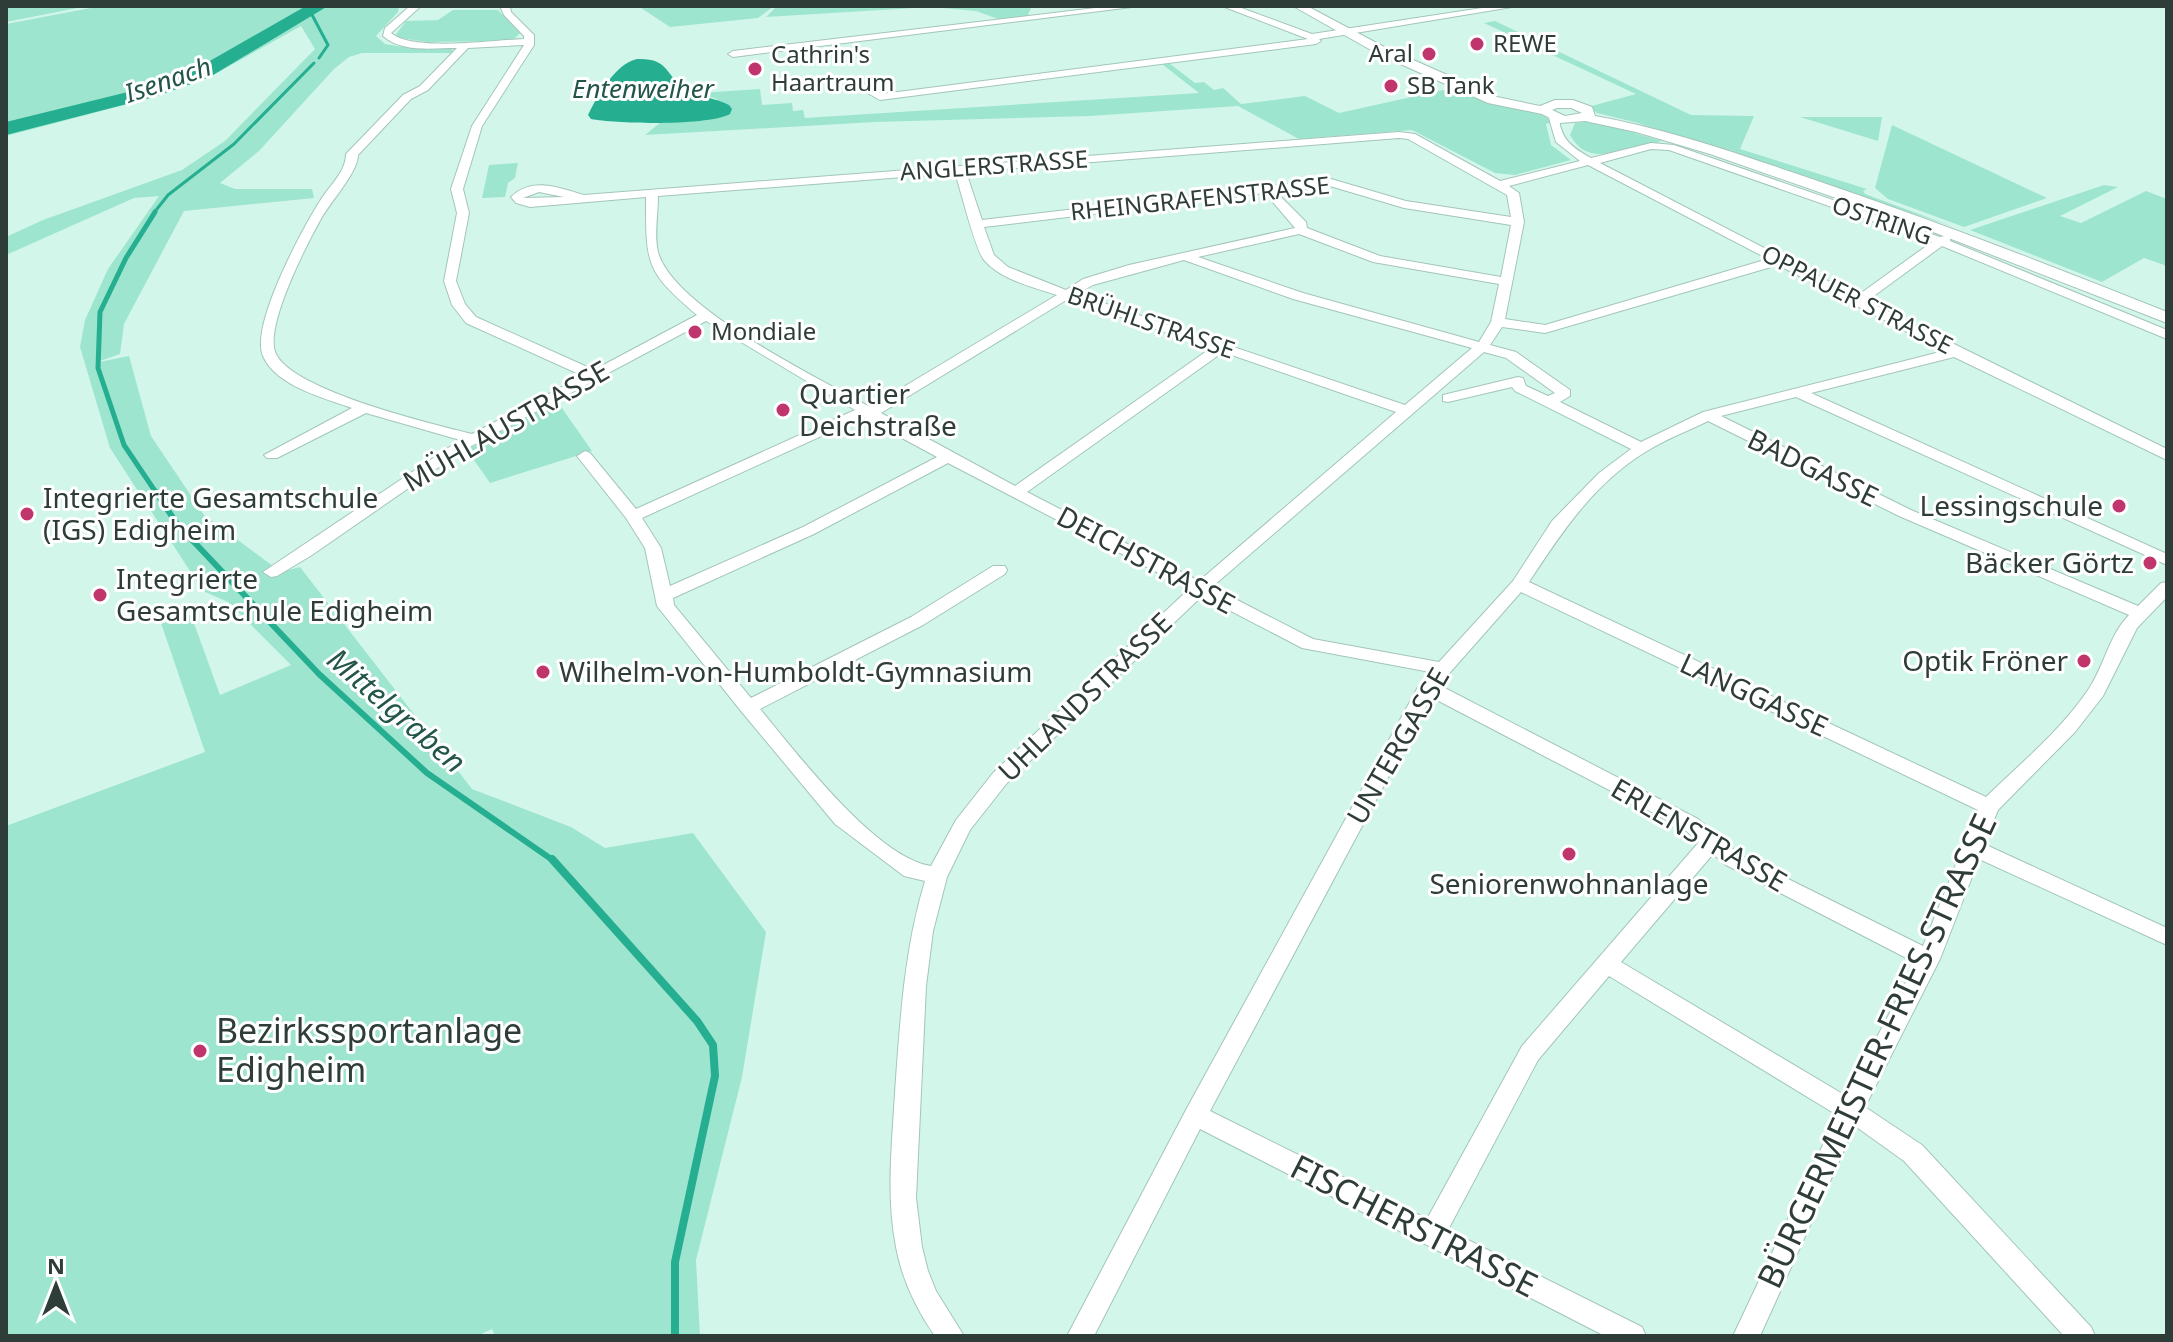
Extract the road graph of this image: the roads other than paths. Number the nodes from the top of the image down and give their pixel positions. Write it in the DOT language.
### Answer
graph roads {
  1 [pos="416,6"];
  2 [pos="505,6"];
  3 [pos="1135,6"];
  4 [pos="1227,6"];
  5 [pos="1299,6"];
  6 [pos="1306,6"];
  7 [pos="1513,6"];
  8 [pos="1353,32"];
  9 [pos="1314,39"];
  10 [pos="466,44"];
  11 [pos="529,44"];
  12 [pos="733,54"];
  13 [pos="853,82"];
  14 [pos="1550,111"];
  15 [pos="1588,115"];
  16 [pos="1570,120"];
  17 [pos="1557,133"];
  18 [pos="1590,162"];
  19 [pos="959,168"];
  20 [pos="1498,185"];
  21 [pos="1266,188"];
  22 [pos="652,193"];
  23 [pos="581,198"];
  24 [pos="1518,222"];
  25 [pos="975,224"];
  26 [pos="1300,230"];
  27 [pos="1947,237"];
  28 [pos="1184,256"];
  29 [pos="1780,260"];
  30 [pos="1505,281"];
  31 [pos="1067,295"];
  32 [pos="1858,301"];
  33 [pos="706,316"];
  34 [pos="2167,318"];
  35 [pos="1498,322"];
  36 [pos="1541,330"];
  37 [pos="2167,335"];
  38 [pos="1222,347"];
  39 [pos="1482,347"];
  40 [pos="1956,352"];
  41 [pos="1529,368"];
  42 [pos="593,375"];
  43 [pos="1518,381"];
  44 [pos="1795,391"];
  45 [pos="1448,398"];
  46 [pos="1549,402"];
  47 [pos="364,408"];
  48 [pos="1408,411"];
  49 [pos="866,412"];
  50 [pos="1708,415"];
  51 [pos="473,439"];
  52 [pos="1641,448"];
  53 [pos="272,455"];
  54 [pos="2167,455"];
  55 [pos="585,456"];
  56 [pos="948,457"];
  57 [pos="1016,492"];
  58 [pos="633,516"];
  59 [pos="2167,560"];
  60 [pos="999,570"];
  61 [pos="271,572"];
  62 [pos="1519,584"];
  63 [pos="2167,587"];
  64 [pos="1199,588"];
  65 [pos="664,595"];
  66 [pos="2140,613"];
  67 [pos="1441,668"];
  68 [pos="1427,687"];
  69 [pos="748,707"];
  70 [pos="1989,807"];
  71 [pos="1711,842"];
  72 [pos="1974,848"];
  73 [pos="938,875"];
  74 [pos="2167,937"];
  75 [pos="1929,959"];
  76 [pos="1607,964"];
  77 [pos="1850,1112"];
  78 [pos="1195,1115"];
  79 [pos="1432,1235"];
  80 [pos="951,1336"];
  81 [pos="1080,1336"];
  82 [pos="1633,1336"];
  83 [pos="1746,1336"];
  84 [pos="2082,1336"];
  1 -- 10 [label="street"];
  2 -- 11 [label="street"];
  3 -- 12 [label="street"];
  4 -- 9 [label="street"];
  5 -- 8 [label="street"];
  6 -- 8 [label="street"];
  7 -- 8 [label="street"];
  8 -- 9 [label="street"];
  8 -- 14 [label="street"];
  9 -- 13 [label="street"];
  10 -- 11 [label="street"];
  10 -- 47 [label="street"];
  11 -- 42 [label="street"];
  14 -- 15 [label="street, OSTRING"];
  14 -- 16 [label="street"];
  14 -- 17 [label="street"];
  15 -- 16 [label="street"];
  15 -- 27 [label="street, OSTRING"];
  16 -- 17 [label="street"];
  17 -- 18 [label="street, OPPAUER STRASSE"];
  18 -- 20 [label="street, OSTRING"];
  18 -- 27 [label="street, OSTRING"];
  18 -- 29 [label="street, OPPAUER STRASSE"];
  19 -- 20 [label="street, ANGLERSTRASSE"];
  19 -- 22 [label="street, ANGLERSTRASSE"];
  19 -- 25 [label="street, BRÜHLSTRASSE"];
  20 -- 24 [label="street"];
  21 -- 24 [label="street, RHEINGRAFENSTRASSE"];
  21 -- 25 [label="street, RHEINGRAFENSTRASSE"];
  21 -- 26 [label="street"];
  22 -- 23 [label="street, ANGLERSTRASSE"];
  22 -- 33 [label="street, DEICHSTRASSE"];
  24 -- 30 [label="street, UHLANDSTRASSE"];
  25 -- 31 [label="street, BRÜHLSTRASSE"];
  26 -- 28 [label="street"];
  26 -- 30 [label="street"];
  27 -- 32 [label="street"];
  27 -- 34 [label="street, OSTRING"];
  27 -- 37 [label="street, OSTRING"];
  28 -- 31 [label="street"];
  28 -- 39 [label="street"];
  29 -- 32 [label="street, OPPAUER STRASSE"];
  29 -- 36 [label="street"];
  30 -- 35 [label="street, UHLANDSTRASSE"];
  31 -- 38 [label="street, BRÜHLSTRASSE"];
  31 -- 49 [label="street"];
  32 -- 40 [label="street, OPPAUER STRASSE"];
  33 -- 42 [label="street, MÜHLAUSTRASSE"];
  33 -- 49 [label="street, DEICHSTRASSE"];
  35 -- 36 [label="street"];
  35 -- 39 [label="street, UHLANDSTRASSE"];
  36 -- 39 [label="street"];
  38 -- 48 [label="street, BRÜHLSTRASSE"];
  38 -- 57 [label="street"];
  39 -- 41 [label="street"];
  39 -- 48 [label="street, UHLANDSTRASSE"];
  40 -- 44 [label="street, UNTERGASSE"];
  40 -- 54 [label="street, OPPAUER STRASSE"];
  41 -- 43 [label="street"];
  41 -- 46 [label="street"];
  42 -- 51 [label="street, MÜHLAUSTRASSE"];
  43 -- 45 [label="street"];
  43 -- 46 [label="street"];
  44 -- 50 [label="street, UNTERGASSE"];
  44 -- 59 [label="street"];
  46 -- 52 [label="street"];
  47 -- 51 [label="street"];
  47 -- 53 [label="street"];
  48 -- 64 [label="street, UHLANDSTRASSE"];
  49 -- 56 [label="street, DEICHSTRASSE"];
  49 -- 58 [label="street"];
  50 -- 52 [label="street, UNTERGASSE"];
  50 -- 66 [label="street, BADGASSE"];
  51 -- 61 [label="street, MÜHLAUSTRASSE"];
  52 -- 62 [label="street, UNTERGASSE"];
  55 -- 58 [label="street"];
  56 -- 57 [label="street, DEICHSTRASSE"];
  56 -- 65 [label="street"];
  57 -- 64 [label="street, DEICHSTRASSE"];
  58 -- 65 [label="street"];
  60 -- 69 [label="street"];
  62 -- 67 [label="street, UNTERGASSE"];
  62 -- 70 [label="street, LANGGASSE"];
  63 -- 66 [label="street, BÜRGERMEISTER-FRIES-STRASSE"];
  64 -- 67 [label="street, DEICHSTRASSE"];
  64 -- 73 [label="street, UHLANDSTRASSE"];
  65 -- 69 [label="street"];
  66 -- 70 [label="street, BÜRGERMEISTER-FRIES-STRASSE"];
  67 -- 68 [label="street, UNTERGASSE"];
  68 -- 71 [label="street, ERLENSTRASSE"];
  68 -- 78 [label="street, UNTERGASSE"];
  69 -- 73 [label="street"];
  70 -- 72 [label="street, BÜRGERMEISTER-FRIES-STRASSE"];
  71 -- 75 [label="street, ERLENSTRASSE"];
  71 -- 76 [label="street"];
  72 -- 74 [label="street"];
  72 -- 75 [label="street, BÜRGERMEISTER-FRIES-STRASSE"];
  73 -- 80 [label="street, UHLANDSTRASSE"];
  75 -- 77 [label="street, BÜRGERMEISTER-FRIES-STRASSE"];
  76 -- 77 [label="street"];
  76 -- 79 [label="street"];
  77 -- 83 [label="street, BÜRGERMEISTER-FRIES-STRASSE"];
  77 -- 84 [label="street"];
  78 -- 79 [label="street, FISCHERSTRASSE"];
  78 -- 81 [label="street, UNTERGASSE"];
  79 -- 82 [label="street, FISCHERSTRASSE"];
}
